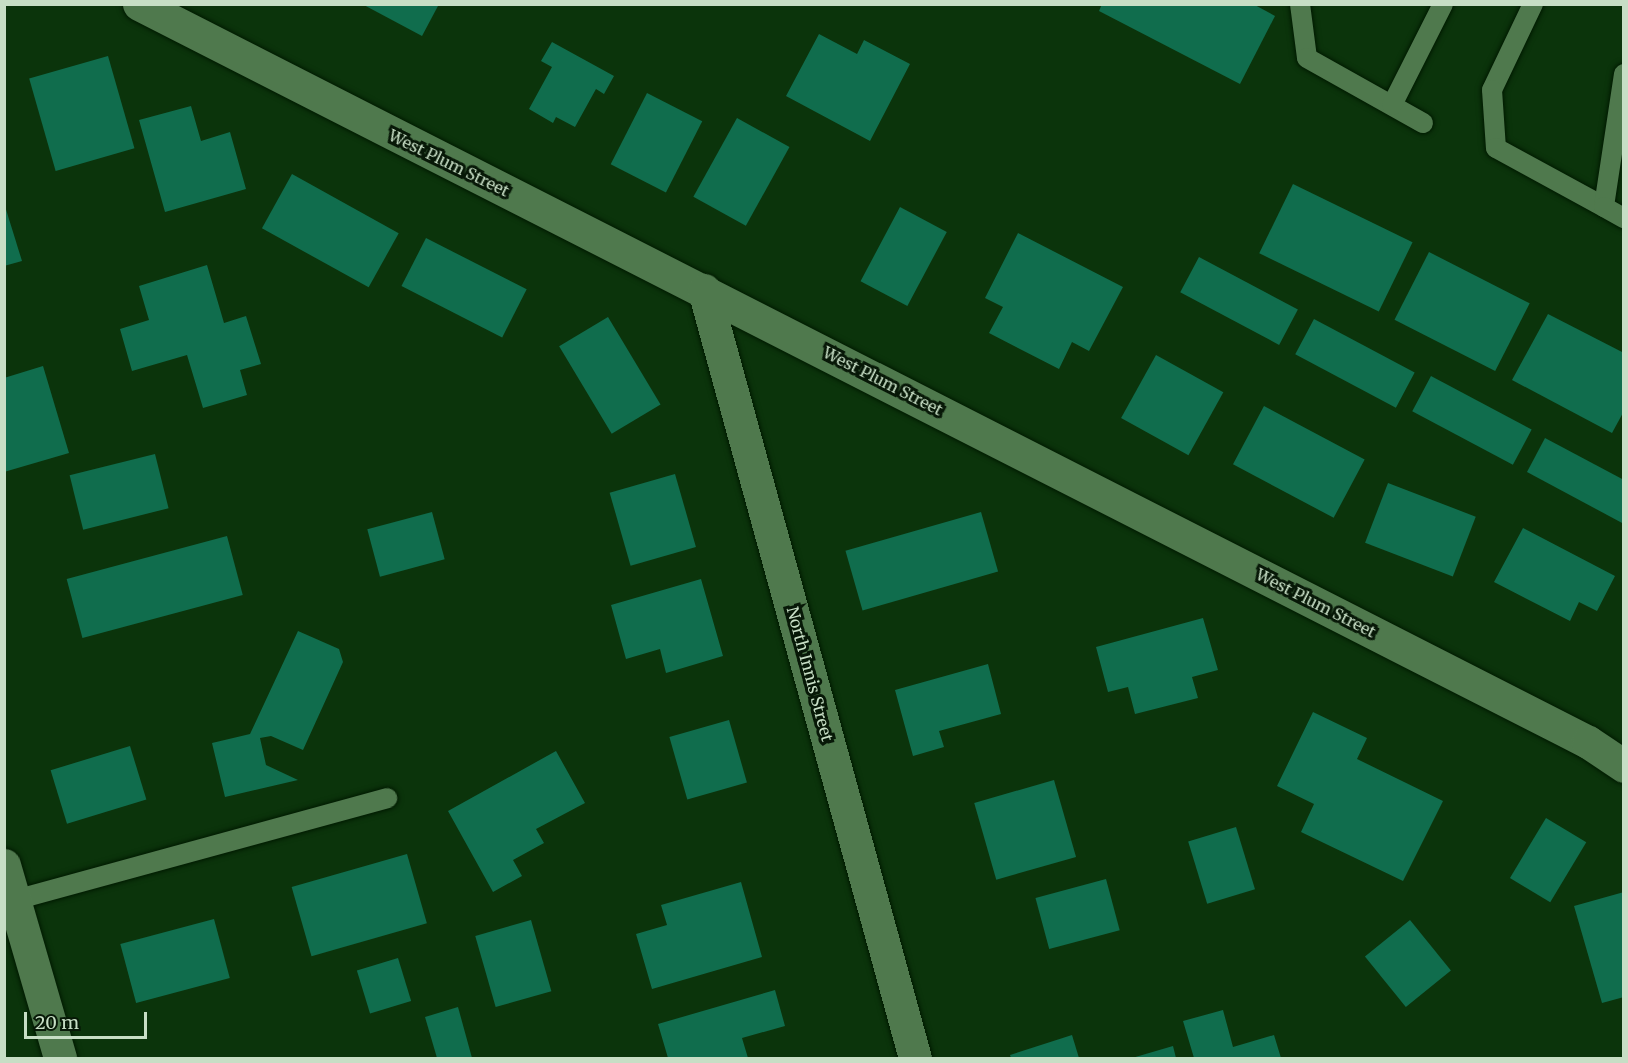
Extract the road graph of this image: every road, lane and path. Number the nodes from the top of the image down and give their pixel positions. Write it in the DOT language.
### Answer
graph roads {
  1 [pos="139,4"];
  2 [pos="1300,4"];
  3 [pos="1443,4"];
  4 [pos="1533,4"];
  5 [pos="1623,74"];
  6 [pos="1392,105"];
  7 [pos="1423,123"];
  8 [pos="1604,207"];
  9 [pos="1623,218"];
  10 [pos="704,290"];
  11 [pos="1623,766"];
  12 [pos="387,798"];
  13 [pos="4,865"];
  14 [pos="15,900"];
  15 [pos="60,1059"];
  16 [pos="915,1059"];
  1 -- 10 [label="street, West Plum Street"];
  2 -- 6 [label="lane"];
  3 -- 6 [label="lane"];
  4 -- 8 [label="lane"];
  5 -- 8 [label="lane"];
  6 -- 7 [label="lane"];
  8 -- 9 [label="lane"];
  10 -- 11 [label="street, West Plum Street"];
  10 -- 16 [label="street, North Innis Street"];
  12 -- 14 [label="lane"];
  13 -- 14 [label="street"];
  14 -- 15 [label="street"];
}
